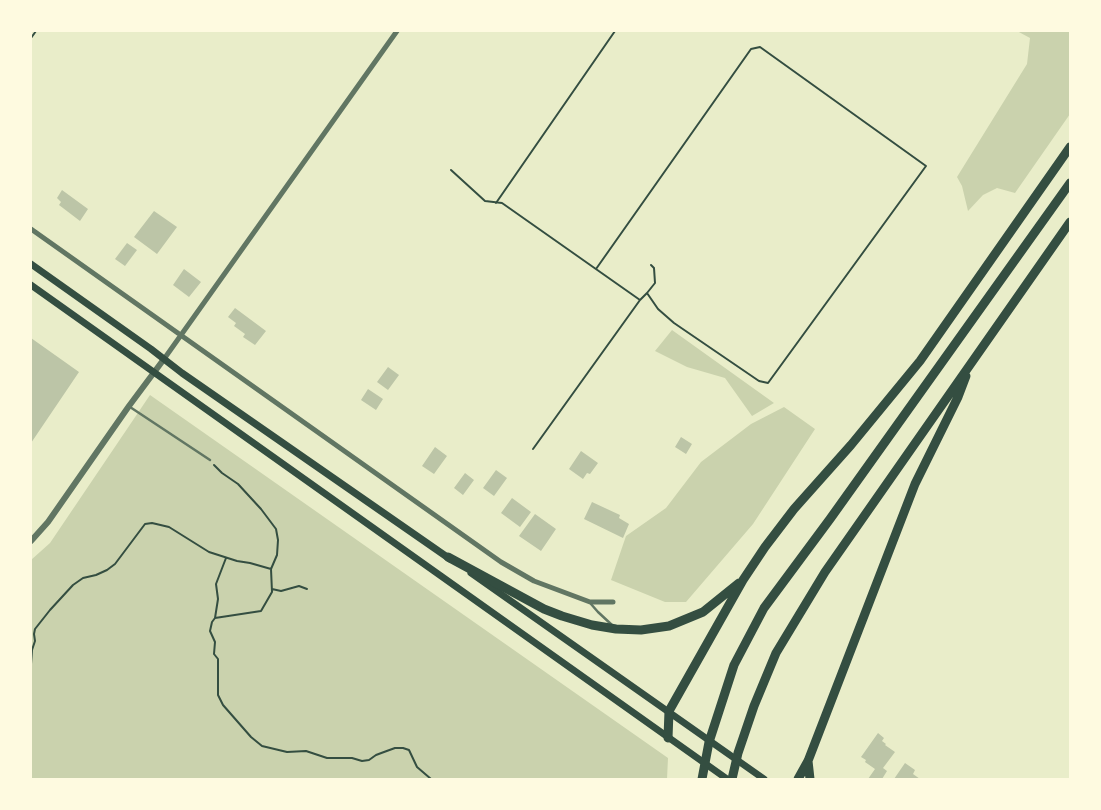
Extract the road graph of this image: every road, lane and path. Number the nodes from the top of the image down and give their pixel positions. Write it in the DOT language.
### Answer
graph roads {
  1 [pos="36,31"];
  2 [pos="398,31"];
  3 [pos="615,31"];
  4 [pos="31,38"];
  5 [pos="1070,148"];
  6 [pos="451,170"];
  7 [pos="1070,182"];
  8 [pos="496,202"];
  9 [pos="1070,222"];
  10 [pos="31,229"];
  11 [pos="31,264"];
  12 [pos="651,265"];
  13 [pos="596,269"];
  14 [pos="31,285"];
  15 [pos="647,294"];
  16 [pos="640,300"];
  17 [pos="182,336"];
  18 [pos="164,360"];
  19 [pos="970,364"];
  20 [pos="154,372"];
  21 [pos="129,406"];
  22 [pos="533,449"];
  23 [pos="210,460"];
  24 [pos="31,541"];
  25 [pos="448,557"];
  26 [pos="226,558"];
  27 [pos="271,569"];
  28 [pos="743,580"];
  29 [pos="272,589"];
  30 [pos="308,589"];
  31 [pos="590,602"];
  32 [pos="613,602"];
  33 [pos="215,618"];
  34 [pos="616,628"];
  35 [pos="31,664"];
  36 [pos="669,711"];
  37 [pos="668,738"];
  38 [pos="808,761"];
  39 [pos="430,779"];
  40 [pos="702,779"];
  41 [pos="726,779"];
  42 [pos="732,779"];
  43 [pos="764,779"];
  44 [pos="798,779"];
  45 [pos="810,779"];
  1 -- 4 [label="path"];
  2 -- 17 [label="street"];
  3 -- 8 [label="path"];
  5 -- 28 [label="highway"];
  6 -- 8 [label="path"];
  7 -- 40 [label="highway"];
  8 -- 13 [label="path"];
  9 -- 19 [label="highway"];
  10 -- 17 [label="street"];
  11 -- 18 [label="main road"];
  12 -- 15 [label="path"];
  13 -- 15 [label="path"];
  13 -- 16 [label="path"];
  14 -- 20 [label="main road"];
  15 -- 16 [label="path"];
  16 -- 22 [label="path"];
  17 -- 18 [label="street"];
  17 -- 31 [label="street"];
  18 -- 20 [label="street"];
  18 -- 25 [label="main road"];
  19 -- 38 [label="highway"];
  19 -- 42 [label="highway"];
  20 -- 21 [label="street"];
  20 -- 37 [label="main road"];
  21 -- 23 [label="lane"];
  21 -- 24 [label="street"];
  23 -- 27 [label="path"];
  25 -- 34 [label="highway"];
  25 -- 36 [label="main road"];
  26 -- 27 [label="path"];
  26 -- 33 [label="path"];
  26 -- 35 [label="path"];
  27 -- 29 [label="path"];
  28 -- 34 [label="highway"];
  28 -- 36 [label="highway"];
  29 -- 30 [label="path"];
  29 -- 33 [label="path"];
  31 -- 32 [label="street"];
  31 -- 34 [label="lane"];
  33 -- 39 [label="path"];
  36 -- 37 [label="highway"];
  36 -- 43 [label="main road"];
  37 -- 41 [label="main road"];
  38 -- 44 [label="highway"];
  38 -- 45 [label="highway"];
}
